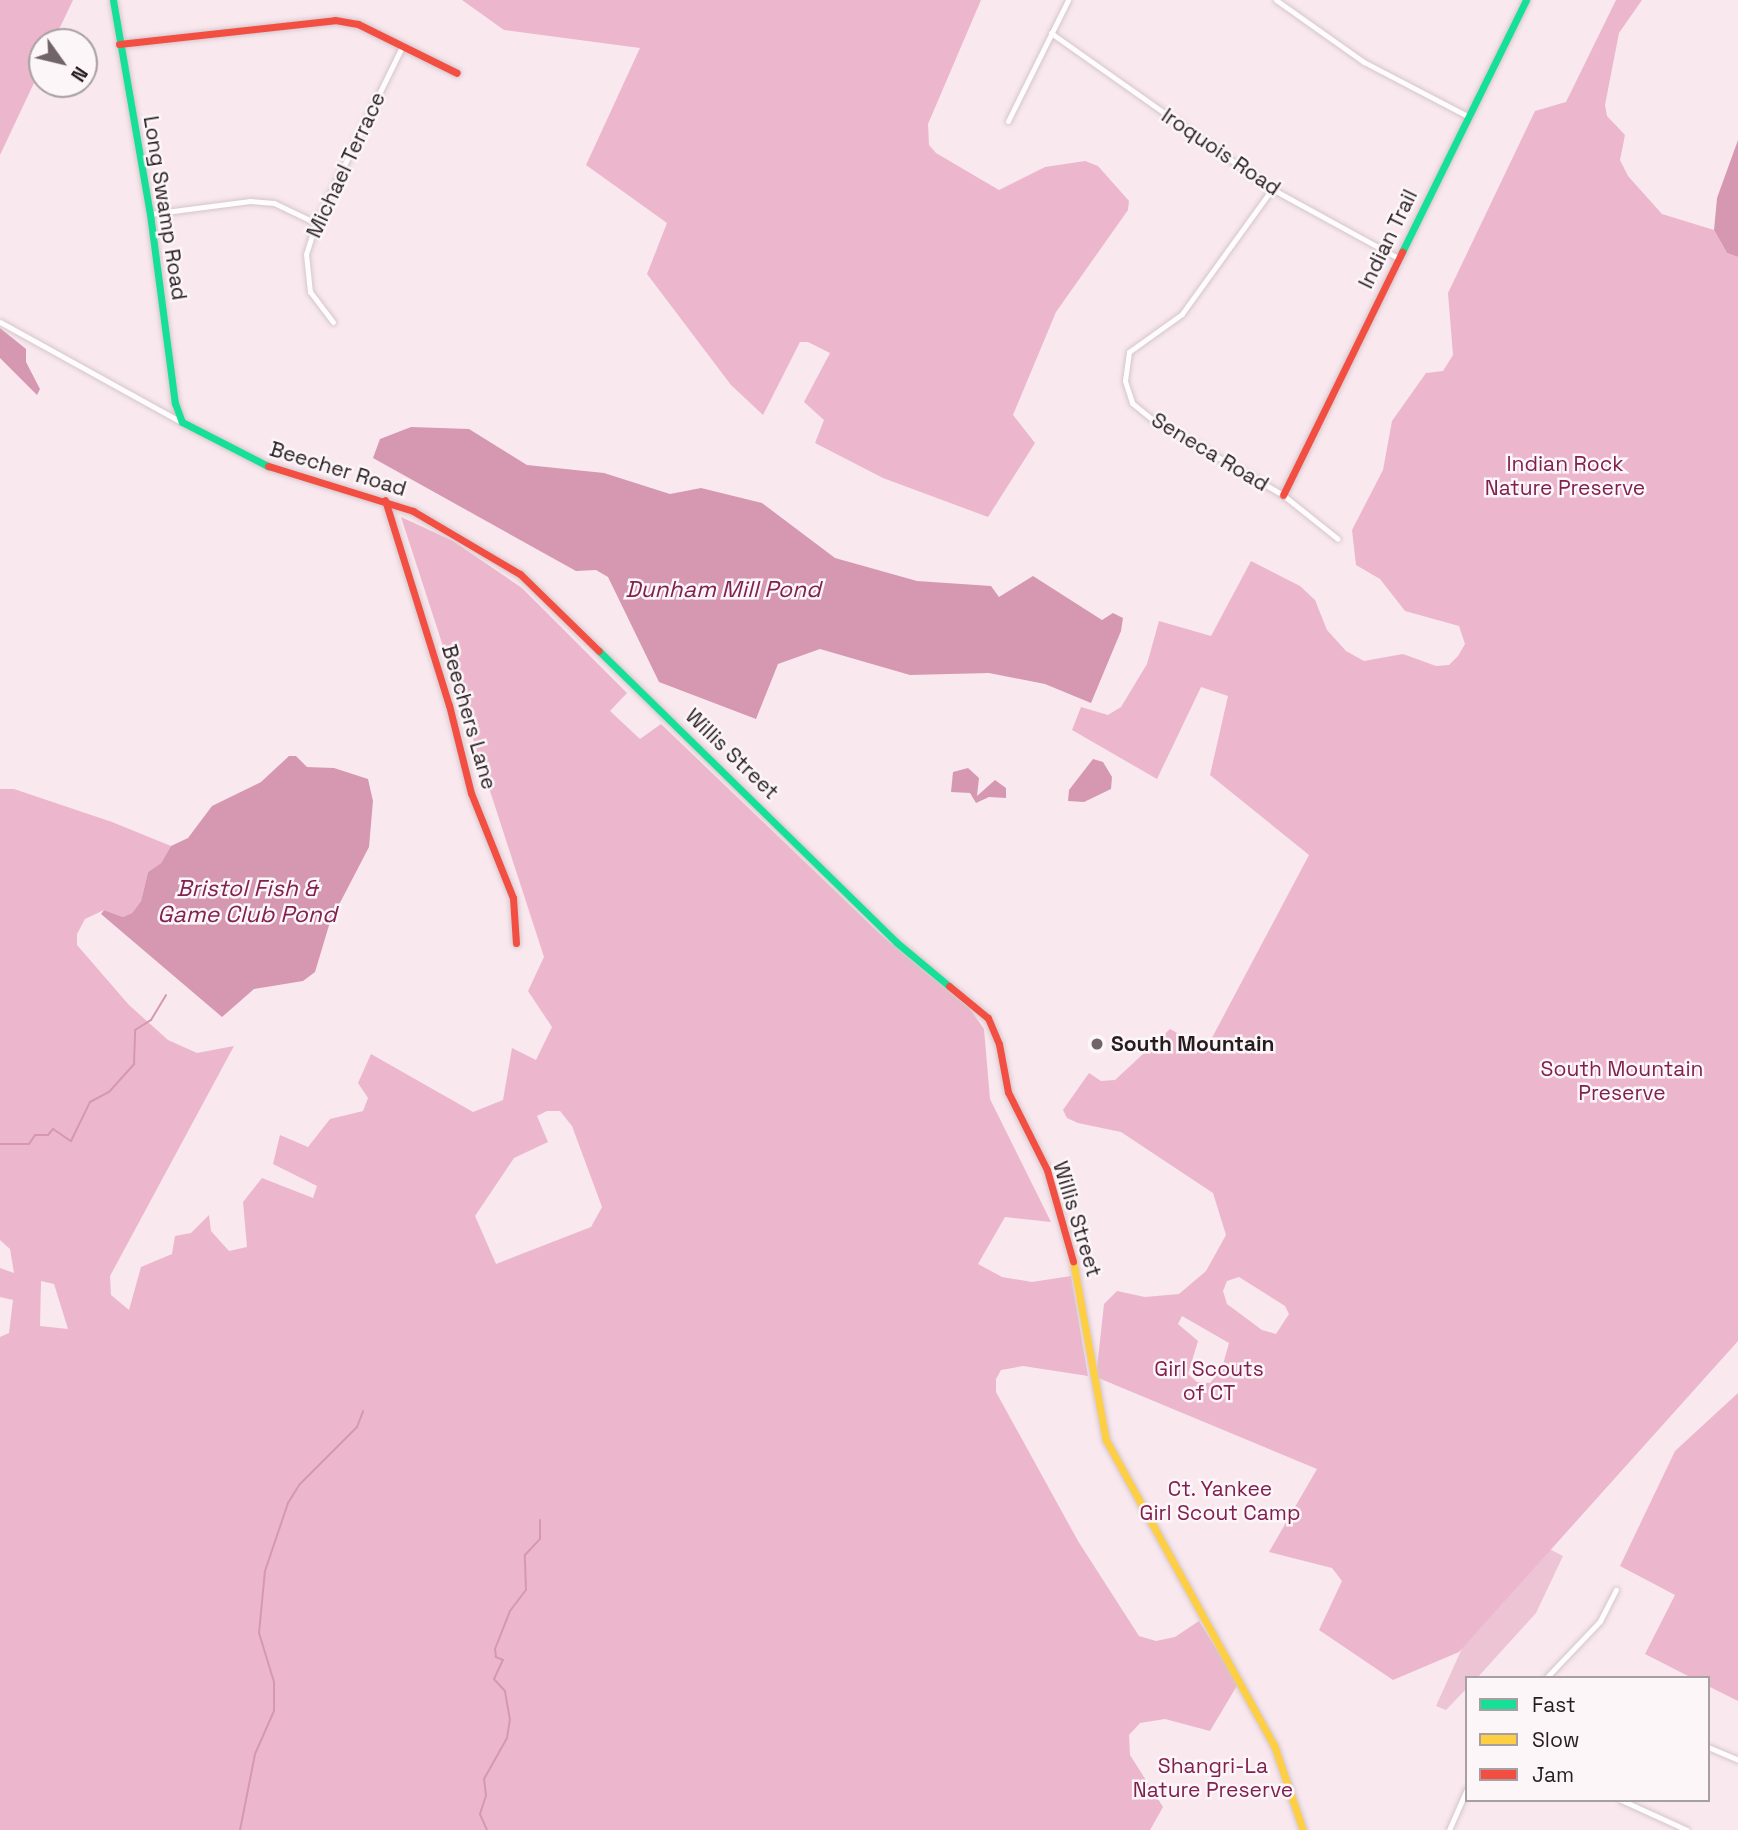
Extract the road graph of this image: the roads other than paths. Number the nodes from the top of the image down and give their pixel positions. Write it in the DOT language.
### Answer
graph roads {
  1 [pos="113,0"];
  2 [pos="1068,0"];
  3 [pos="1276,0"];
  4 [pos="1526,0"];
  5 [pos="1051,33"];
  6 [pos="119,44"];
  7 [pos="402,46"];
  8 [pos="457,73"];
  9 [pos="1469,117"];
  10 [pos="1008,121"];
  11 [pos="1272,189"];
  12 [pos="150,214"];
  13 [pos="316,223"];
  14 [pos="1398,258"];
  15 [pos="0,322"];
  16 [pos="333,322"];
  17 [pos="182,422"];
  18 [pos="1283,495"];
  19 [pos="384,500"];
  20 [pos="1338,538"];
  21 [pos="638,688"];
  22 [pos="516,943"];
  23 [pos="1616,1590"];
  24 [pos="1553,1671"];
  25 [pos="1548,1676"];
  26 [pos="1557,1676"];
  27 [pos="1710,1748"];
  28 [pos="1738,1760"];
  29 [pos="1465,1794"];
  30 [pos="1625,1802"];
  31 [pos="1303,1830"];
  32 [pos="1449,1830"];
  33 [pos="1688,1830"];
  1 -- 6 [label="main road, Long Swamp Road"];
  2 -- 5 [label="street"];
  3 -- 9 [label="street"];
  4 -- 9 [label="main road, Indian Trail"];
  5 -- 10 [label="street"];
  5 -- 11 [label="street, Iroquois Road"];
  6 -- 7 [label="main road"];
  6 -- 12 [label="main road, Long Swamp Road"];
  7 -- 8 [label="main road"];
  7 -- 13 [label="street, Michael Terrace"];
  9 -- 14 [label="main road, Indian Trail"];
  11 -- 14 [label="street, Iroquois Road"];
  11 -- 18 [label="street, Seneca Road"];
  12 -- 13 [label="street"];
  12 -- 17 [label="main road, Long Swamp Road"];
  13 -- 16 [label="street, Michael Terrace"];
  14 -- 18 [label="main road, Indian Trail"];
  15 -- 17 [label="street, Beecher Road"];
  17 -- 19 [label="main road, Beecher Road"];
  18 -- 20 [label="street, Seneca Road"];
  19 -- 21 [label="main road, Beecher Road"];
  19 -- 22 [label="main road, Beechers Lane"];
  21 -- 31 [label="main road, Willis Street"];
  23 -- 24 [label="street"];
  24 -- 25 [label="street"];
  24 -- 26 [label="street"];
  27 -- 28 [label="street"];
  29 -- 32 [label="street"];
  30 -- 33 [label="street"];
}
